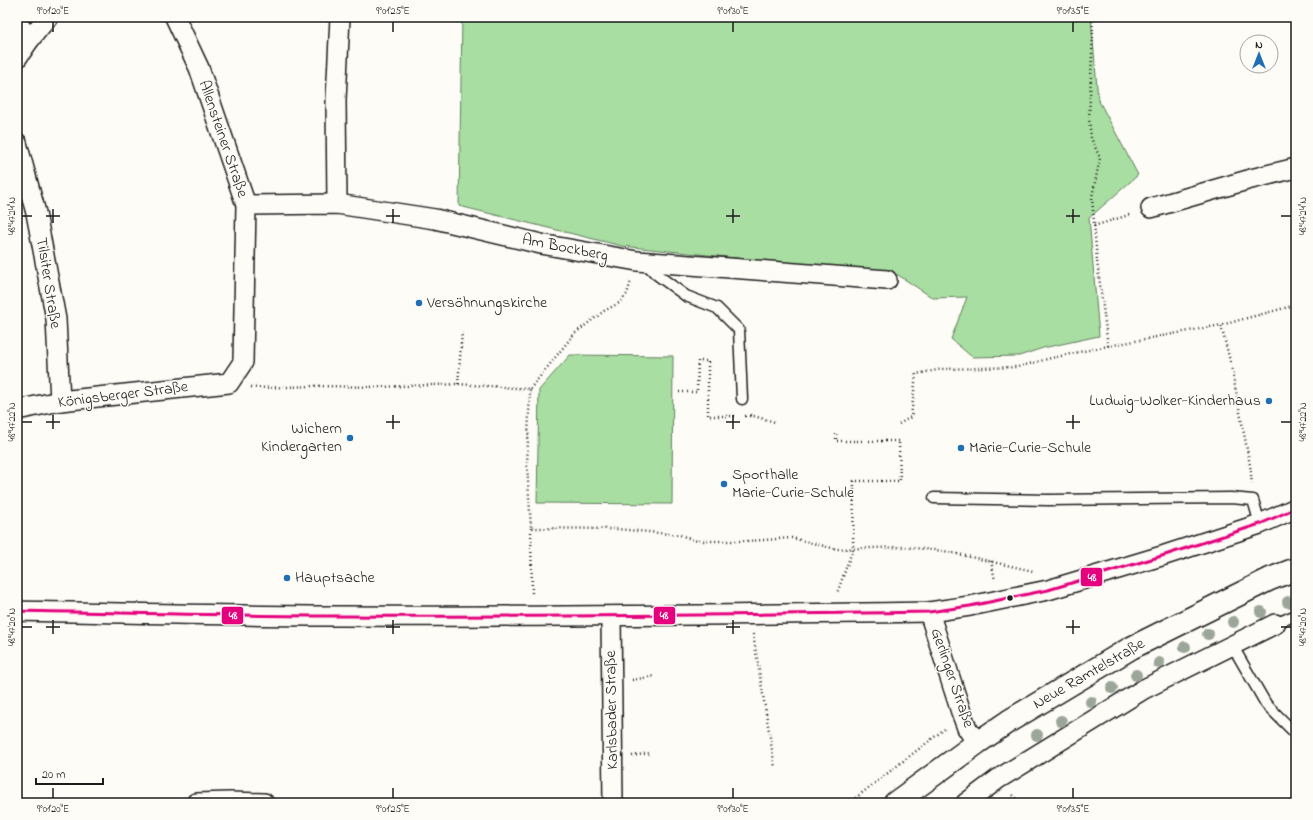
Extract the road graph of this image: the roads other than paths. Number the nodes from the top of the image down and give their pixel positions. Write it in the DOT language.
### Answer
graph roads {
  1 [pos="48,17"];
  2 [pos="175,17"];
  3 [pos="340,17"];
  4 [pos="17,23"];
  5 [pos="30,39"];
  6 [pos="17,58"];
  7 [pos="17,143"];
  8 [pos="1296,168"];
  9 [pos="337,204"];
  10 [pos="246,205"];
  11 [pos="1151,208"];
  12 [pos="641,262"];
  13 [pos="887,280"];
  14 [pos="229,383"];
  15 [pos="742,399"];
  16 [pos="60,401"];
  17 [pos="17,410"];
  18 [pos="934,498"];
  19 [pos="1296,508"];
  20 [pos="1260,524"];
  21 [pos="1296,569"];
  22 [pos="17,611"];
  23 [pos="929,612"];
  24 [pos="1296,615"];
  25 [pos="611,616"];
  26 [pos="1275,624"];
  27 [pos="1232,645"];
  28 [pos="1296,734"];
  29 [pos="977,743"];
  30 [pos="196,803"];
  31 [pos="264,803"];
  32 [pos="613,803"];
  33 [pos="895,803"];
  34 [pos="966,803"];
  1 -- 5 [label="street"];
  2 -- 10 [label="street, Allensteiner Straße"];
  3 -- 9 [label="street"];
  4 -- 5 [label="street"];
  5 -- 6 [label="street"];
  7 -- 16 [label="street, Tilsiter Straße"];
  8 -- 11 [label="street"];
  9 -- 10 [label="street, Am Bockberg"];
  9 -- 12 [label="street, Am Bockberg"];
  10 -- 14 [label="street, Allensteiner Straße"];
  12 -- 13 [label="street, Am Bockberg"];
  12 -- 15 [label="lane"];
  14 -- 16 [label="street, Königsberger Straße"];
  16 -- 17 [label="street, Königsberger Straße"];
  18 -- 20 [label="lane"];
  19 -- 20 [label="street, Gerlinger Straße"];
  20 -- 23 [label="street, Gerlinger Straße"];
  21 -- 29 [label="main road, Neue Ramtelstraße"];
  22 -- 25 [label="street, Gerlinger Straße"];
  23 -- 25 [label="street, Gerlinger Straße"];
  23 -- 29 [label="street, Gerlinger Straße"];
  24 -- 26 [label="lane"];
  25 -- 32 [label="street, Karlsbader Straße"];
  26 -- 27 [label="street"];
  27 -- 28 [label="lane"];
  27 -- 34 [label="street"];
  29 -- 33 [label="main road, Neue Ramtelstraße"];
  30 -- 31 [label="street"];
}
